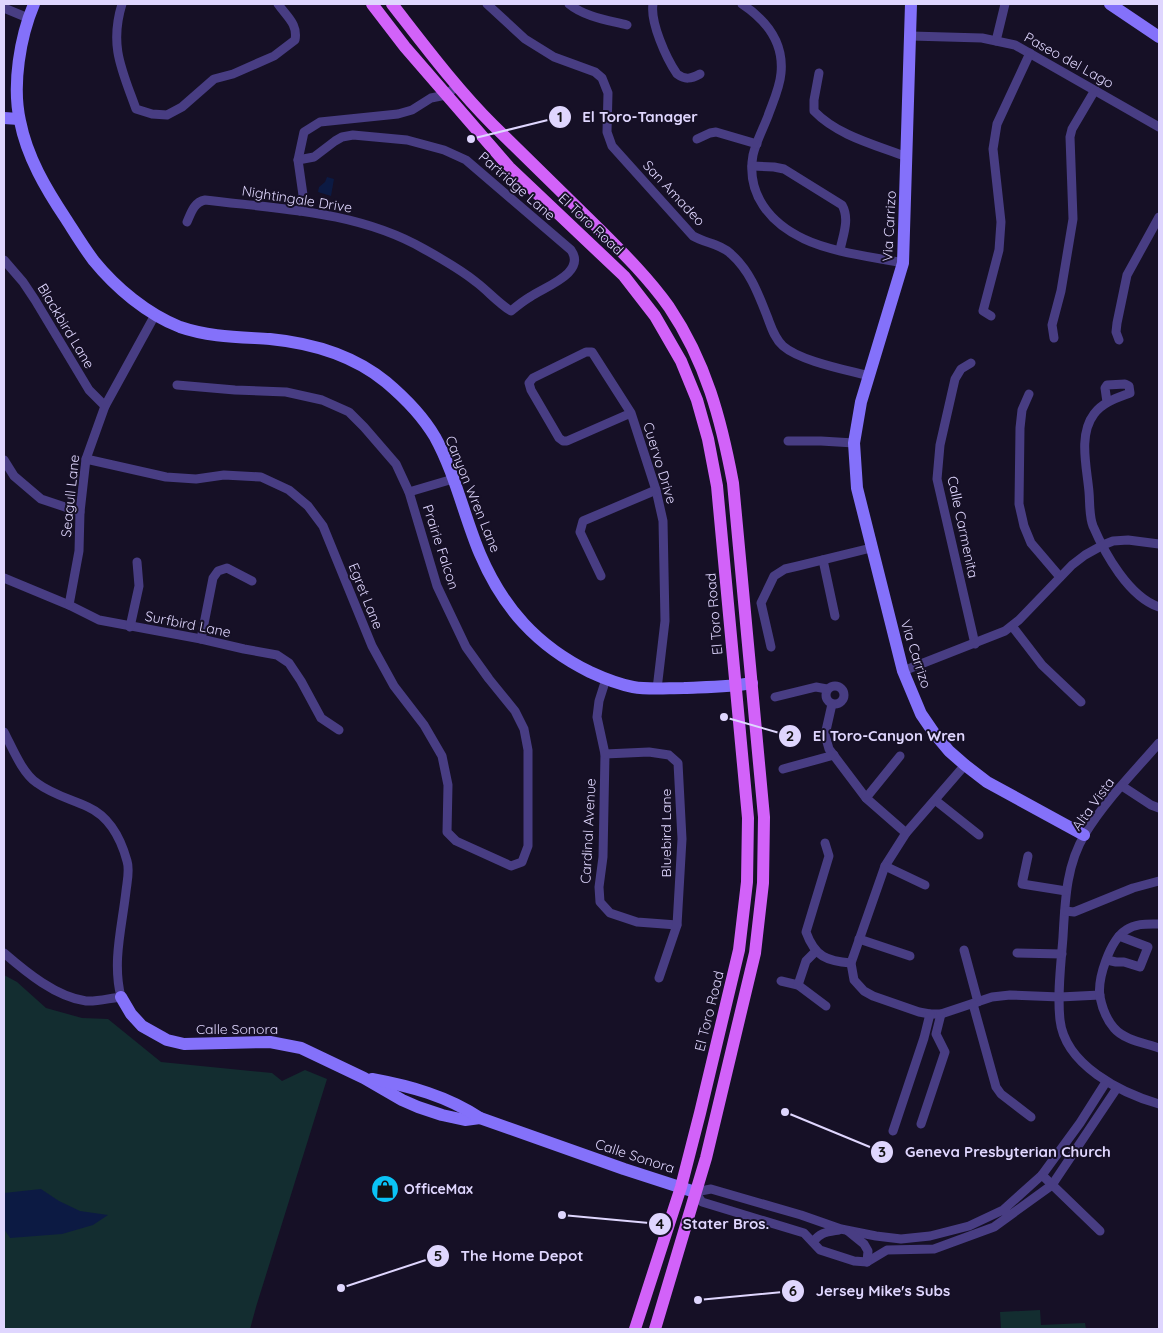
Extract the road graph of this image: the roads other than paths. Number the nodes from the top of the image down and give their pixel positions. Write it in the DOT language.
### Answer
graph roads {
  1 [pos="34,4"];
  2 [pos="122,4"];
  3 [pos="278,4"];
  4 [pos="372,4"];
  5 [pos="392,4"];
  6 [pos="487,4"];
  7 [pos="569,4"];
  8 [pos="653,4"];
  9 [pos="742,4"];
  10 [pos="911,4"];
  11 [pos="1005,4"];
  12 [pos="1110,4"];
  13 [pos="4,8"];
  14 [pos="28,18"];
  15 [pos="627,25"];
  16 [pos="911,36"];
  17 [pos="1159,37"];
  18 [pos="996,41"];
  19 [pos="1030,53"];
  20 [pos="700,74"];
  21 [pos="819,74"];
  22 [pos="458,85"];
  23 [pos="1095,90"];
  24 [pos="446,94"];
  25 [pos="4,118"];
  26 [pos="19,119"];
  27 [pos="1159,127"];
  28 [pos="697,139"];
  29 [pos="757,144"];
  30 [pos="907,157"];
  31 [pos="298,160"];
  32 [pos="752,166"];
  33 [pos="300,211"];
  34 [pos="1159,217"];
  35 [pos="187,222"];
  36 [pos="840,250"];
  37 [pos="4,260"];
  38 [pos="903,263"];
  39 [pos="511,311"];
  40 [pos="155,315"];
  41 [pos="990,316"];
  42 [pos="1054,338"];
  43 [pos="1119,340"];
  44 [pos="971,363"];
  45 [pos="869,376"];
  46 [pos="177,385"];
  47 [pos="1029,394"];
  48 [pos="1107,402"];
  49 [pos="105,406"];
  50 [pos="631,413"];
  51 [pos="788,441"];
  52 [pos="854,443"];
  53 [pos="86,458"];
  54 [pos="4,460"];
  55 [pos="453,479"];
  56 [pos="656,490"];
  57 [pos="409,492"];
  58 [pos="80,512"];
  59 [pos="1159,544"];
  60 [pos="1103,545"];
  61 [pos="871,548"];
  62 [pos="823,560"];
  63 [pos="137,562"];
  64 [pos="601,576"];
  65 [pos="1060,577"];
  66 [pos="4,578"];
  67 [pos="252,581"];
  68 [pos="69,605"];
  69 [pos="1159,607"];
  70 [pos="835,616"];
  71 [pos="1012,626"];
  72 [pos="130,627"];
  73 [pos="201,639"];
  74 [pos="975,644"];
  75 [pos="771,647"];
  76 [pos="903,671"];
  77 [pos="606,679"];
  78 [pos="752,683"];
  79 [pos="735,686"];
  80 [pos="657,689"];
  81 [pos="827,689"];
  82 [pos="775,697"];
  83 [pos="1081,702"];
  84 [pos="832,704"];
  85 [pos="339,730"];
  86 [pos="4,732"];
  87 [pos="1159,743"];
  88 [pos="605,754"];
  89 [pos="834,755"];
  90 [pos="900,756"];
  91 [pos="964,765"];
  92 [pos="783,769"];
  93 [pos="1122,786"];
  94 [pos="866,798"];
  95 [pos="935,800"];
  96 [pos="1159,808"];
  97 [pos="906,834"];
  98 [pos="980,835"];
  99 [pos="1084,835"];
  100 [pos="825,843"];
  101 [pos="1028,856"];
  102 [pos="522,862"];
  103 [pos="885,866"];
  104 [pos="1159,881"];
  105 [pos="925,885"];
  106 [pos="1066,890"];
  107 [pos="1065,911"];
  108 [pos="1159,924"];
  109 [pos="677,925"];
  110 [pos="1119,936"];
  111 [pos="859,939"];
  112 [pos="964,950"];
  113 [pos="816,951"];
  114 [pos="4,953"];
  115 [pos="1016,953"];
  116 [pos="1062,954"];
  117 [pos="910,956"];
  118 [pos="1107,960"];
  119 [pos="851,963"];
  120 [pos="659,978"];
  121 [pos="781,980"];
  122 [pos="798,985"];
  123 [pos="1100,996"];
  124 [pos="121,997"];
  125 [pos="1060,997"];
  126 [pos="975,1003"];
  127 [pos="826,1006"];
  128 [pos="930,1014"];
  129 [pos="941,1014"];
  130 [pos="924,1038"];
  131 [pos="939,1040"];
  132 [pos="1159,1048"];
  133 [pos="364,1078"];
  134 [pos="1106,1082"];
  135 [pos="412,1088"];
  136 [pos="1117,1088"];
  137 [pos="413,1104"];
  138 [pos="1159,1104"];
  139 [pos="1031,1117"];
  140 [pos="480,1118"];
  141 [pos="921,1124"];
  142 [pos="893,1131"];
  143 [pos="1042,1175"];
  144 [pos="1052,1185"];
  145 [pos="681,1187"];
  146 [pos="695,1192"];
  147 [pos="844,1230"];
  148 [pos="1100,1231"];
  149 [pos="813,1242"];
  150 [pos="867,1262"];
  151 [pos="635,1329"];
  152 [pos="656,1329"];
  1 -- 14 [label="street, Canyon Wren Lane"];
  2 -- 3 [label="street"];
  4 -- 24 [label="main road, El Toro Road"];
  5 -- 22 [label="main road, El Toro Road"];
  6 -- 45 [label="street, San Amadeo"];
  7 -- 15 [label="street"];
  8 -- 20 [label="street"];
  9 -- 29 [label="street"];
  10 -- 16 [label="street, Via Carrizo"];
  11 -- 18 [label="street"];
  12 -- 17 [label="street"];
  13 -- 14 [label="street"];
  14 -- 26 [label="street, Canyon Wren Lane"];
  16 -- 18 [label="street, Paseo del Lago"];
  16 -- 30 [label="street, Via Carrizo"];
  18 -- 19 [label="street, Paseo del Lago"];
  19 -- 23 [label="street, Paseo del Lago"];
  19 -- 41 [label="street"];
  21 -- 30 [label="street"];
  22 -- 24 [label="street"];
  22 -- 78 [label="main road, El Toro Road"];
  23 -- 27 [label="street, Paseo del Lago"];
  23 -- 42 [label="street"];
  24 -- 31 [label="street"];
  24 -- 79 [label="main road, El Toro Road"];
  25 -- 26 [label="street"];
  26 -- 40 [label="street, Canyon Wren Lane"];
  28 -- 29 [label="street"];
  29 -- 32 [label="street"];
  30 -- 38 [label="street, Via Carrizo"];
  31 -- 33 [label="street"];
  31 -- 39 [label="street, Partridge Lane"];
  32 -- 36 [label="street"];
  32 -- 36 [label="street"];
  33 -- 35 [label="street, Nightingale Drive"];
  33 -- 39 [label="street, Nightingale Drive"];
  34 -- 43 [label="street"];
  36 -- 38 [label="street"];
  37 -- 49 [label="street, Blackbird Lane"];
  38 -- 45 [label="street, Via Carrizo"];
  40 -- 49 [label="street, Seagull Lane"];
  40 -- 55 [label="street, Canyon Wren Lane"];
  44 -- 74 [label="street, Calle Carmenita"];
  45 -- 52 [label="street, Via Carrizo"];
  46 -- 57 [label="street, Prairie Falcon"];
  47 -- 65 [label="street"];
  48 -- 60 [label="street"];
  49 -- 53 [label="street, Seagull Lane"];
  50 -- 50 [label="street, Cuervo Drive"];
  50 -- 56 [label="street, Cuervo Drive"];
  51 -- 52 [label="street"];
  52 -- 61 [label="street, Via Carrizo"];
  53 -- 58 [label="street, Seagull Lane"];
  53 -- 102 [label="street, Egret Lane"];
  54 -- 58 [label="street"];
  55 -- 57 [label="street"];
  55 -- 77 [label="street, Canyon Wren Lane"];
  56 -- 64 [label="street"];
  56 -- 80 [label="street, Cuervo Drive"];
  57 -- 102 [label="street, Prairie Falcon"];
  58 -- 68 [label="street, Seagull Lane"];
  59 -- 60 [label="street"];
  60 -- 65 [label="street"];
  60 -- 69 [label="street"];
  61 -- 62 [label="street"];
  61 -- 76 [label="street, Via Carrizo"];
  62 -- 70 [label="street"];
  62 -- 75 [label="street"];
  63 -- 72 [label="street"];
  65 -- 71 [label="street"];
  66 -- 68 [label="street, Surfbird Lane"];
  67 -- 73 [label="street"];
  68 -- 72 [label="street, Surfbird Lane"];
  71 -- 74 [label="street"];
  71 -- 83 [label="street"];
  72 -- 73 [label="street, Surfbird Lane"];
  73 -- 85 [label="street, Surfbird Lane"];
  74 -- 76 [label="street"];
  76 -- 91 [label="street, Via Carrizo"];
  77 -- 80 [label="street, Canyon Wren Lane"];
  77 -- 88 [label="street, Cardinal Avenue"];
  78 -- 79 [label="street, Canyon Wren Lane"];
  78 -- 146 [label="main road, El Toro Road"];
  79 -- 80 [label="street, Canyon Wren Lane"];
  79 -- 145 [label="main road, El Toro Road"];
  81 -- 82 [label="street"];
  81 -- 84 [label="street"];
  81 -- 84 [label="street"];
  84 -- 89 [label="street"];
  86 -- 124 [label="street"];
  87 -- 93 [label="street, Alta Vista"];
  88 -- 109 [label="street, Cardinal Avenue"];
  88 -- 109 [label="street, Bluebird Lane"];
  89 -- 92 [label="street"];
  89 -- 94 [label="street"];
  90 -- 94 [label="street"];
  91 -- 95 [label="street"];
  91 -- 99 [label="street, Via Carrizo"];
  93 -- 96 [label="street"];
  93 -- 99 [label="street, Alta Vista"];
  94 -- 97 [label="street"];
  95 -- 97 [label="street"];
  95 -- 98 [label="street"];
  97 -- 103 [label="street"];
  99 -- 106 [label="street, Alta Vista"];
  100 -- 113 [label="street"];
  101 -- 106 [label="street"];
  103 -- 105 [label="street"];
  103 -- 111 [label="street"];
  104 -- 107 [label="street"];
  106 -- 107 [label="street, Alta Vista"];
  107 -- 116 [label="street, Alta Vista"];
  108 -- 110 [label="street"];
  109 -- 120 [label="street, Bluebird Lane"];
  110 -- 118 [label="street"];
  110 -- 118 [label="street"];
  111 -- 117 [label="street"];
  111 -- 119 [label="street"];
  112 -- 126 [label="street"];
  113 -- 119 [label="street"];
  113 -- 122 [label="street"];
  114 -- 124 [label="street"];
  115 -- 116 [label="street"];
  116 -- 125 [label="street, Alta Vista"];
  118 -- 123 [label="street"];
  119 -- 128 [label="street"];
  121 -- 122 [label="street"];
  122 -- 127 [label="street"];
  123 -- 125 [label="street"];
  123 -- 132 [label="street"];
  124 -- 133 [label="street, Calle Sonora"];
  125 -- 126 [label="street"];
  125 -- 134 [label="street, Alta Vista"];
  126 -- 129 [label="street"];
  126 -- 139 [label="street"];
  128 -- 129 [label="street"];
  128 -- 130 [label="street"];
  129 -- 131 [label="street"];
  130 -- 131 [label="street"];
  130 -- 142 [label="street"];
  131 -- 141 [label="street"];
  133 -- 135 [label="street, Calle Sonora"];
  133 -- 137 [label="street, Calle Sonora"];
  134 -- 136 [label="street, Alta Vista"];
  134 -- 143 [label="street, Calle Sonora"];
  135 -- 137 [label="street"];
  135 -- 140 [label="street, Calle Sonora"];
  136 -- 138 [label="street, Alta Vista"];
  136 -- 144 [label="street"];
  137 -- 140 [label="street, Calle Sonora"];
  140 -- 145 [label="street, Calle Sonora"];
  143 -- 144 [label="street"];
  143 -- 147 [label="street, Calle Sonora"];
  144 -- 148 [label="street"];
  144 -- 150 [label="street"];
  145 -- 146 [label="street, Calle Sonora"];
  145 -- 151 [label="main road, El Toro Road"];
  146 -- 147 [label="street, Calle Sonora"];
  146 -- 149 [label="street, Calle Sonora"];
  146 -- 152 [label="main road, El Toro Road"];
  147 -- 149 [label="street, Calle Sonora"];
  147 -- 150 [label="street, Calle Sonora"];
  149 -- 150 [label="street, Calle Sonora"];
}
